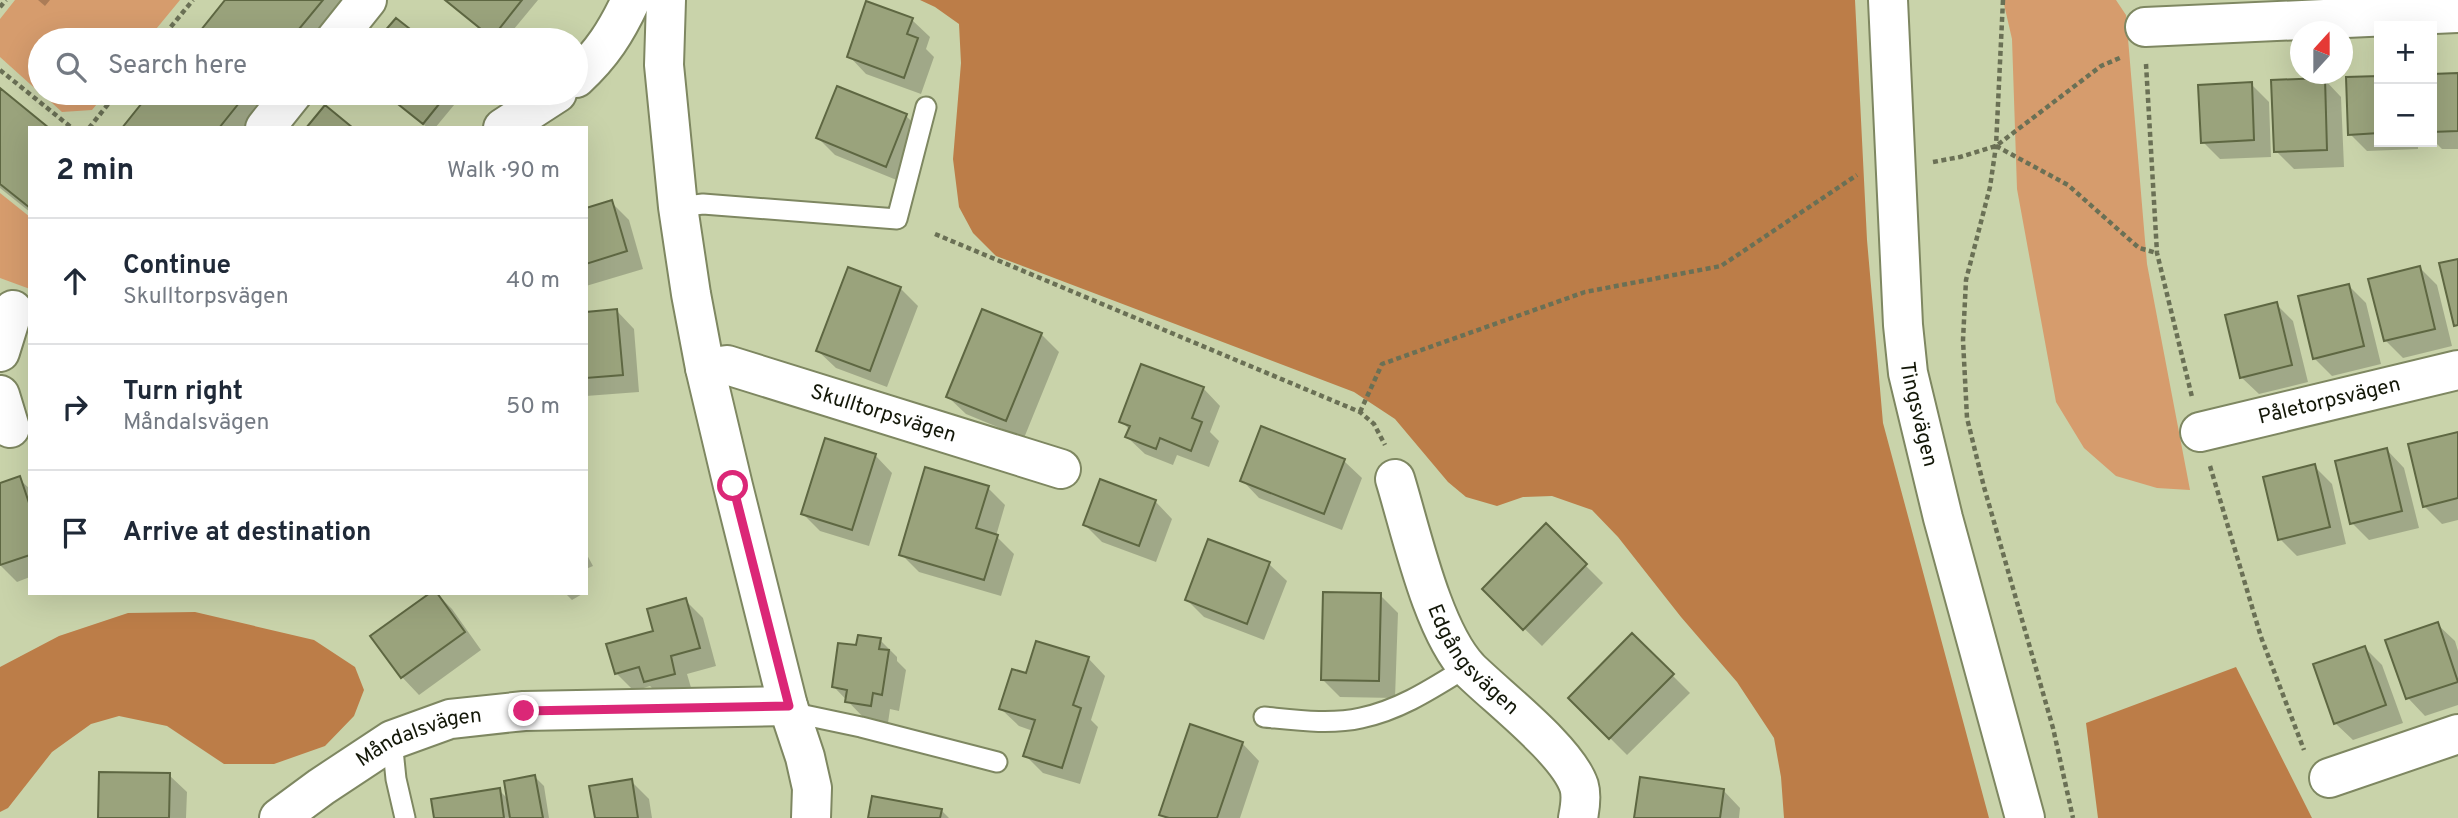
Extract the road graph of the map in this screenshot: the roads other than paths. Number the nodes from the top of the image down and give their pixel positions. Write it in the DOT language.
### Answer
graph roads {
  1 [pos="367,0"];
  2 [pos="631,0"];
  3 [pos="666,0"];
  4 [pos="1888,0"];
  5 [pos="2458,13"];
  6 [pos="345,28"];
  7 [pos="2134,42"];
  8 [pos="588,67"];
  9 [pos="283,105"];
  10 [pos="538,105"];
  11 [pos="926,107"];
  12 [pos="267,126"];
  13 [pos="506,126"];
  14 [pos="678,207"];
  15 [pos="14,309"];
  16 [pos="0,352"];
  17 [pos="705,368"];
  18 [pos="2458,370"];
  19 [pos="2200,432"];
  20 [pos="1061,469"];
  21 [pos="1395,479"];
  22 [pos="1467,667"];
  23 [pos="790,709"];
  24 [pos="1264,717"];
  25 [pos="2458,734"];
  26 [pos="392,740"];
  27 [pos="996,762"];
  28 [pos="2329,778"];
  29 [pos="279,818"];
  30 [pos="405,818"];
  31 [pos="811,818"];
  32 [pos="1578,818"];
  33 [pos="2025,818"];
  1 -- 6 [label="street"];
  2 -- 8 [label="street"];
  3 -- 14 [label="street"];
  4 -- 33 [label="street, Tingsvägen"];
  5 -- 7 [label="street"];
  9 -- 12 [label="street"];
  10 -- 13 [label="street"];
  11 -- 14 [label="lane"];
  14 -- 17 [label="street"];
  15 -- 16 [label="street"];
  17 -- 20 [label="street, Skulltorpsvägen"];
  17 -- 23 [label="street"];
  18 -- 19 [label="street, Påletorpsvägen"];
  21 -- 22 [label="street, Edgångsvägen"];
  22 -- 24 [label="lane"];
  22 -- 32 [label="street, Edgångsvägen"];
  23 -- 26 [label="street, Måndalsvägen"];
  23 -- 27 [label="lane"];
  23 -- 31 [label="street"];
  25 -- 28 [label="street"];
  26 -- 29 [label="street, Måndalsvägen"];
  26 -- 30 [label="lane"];
}
